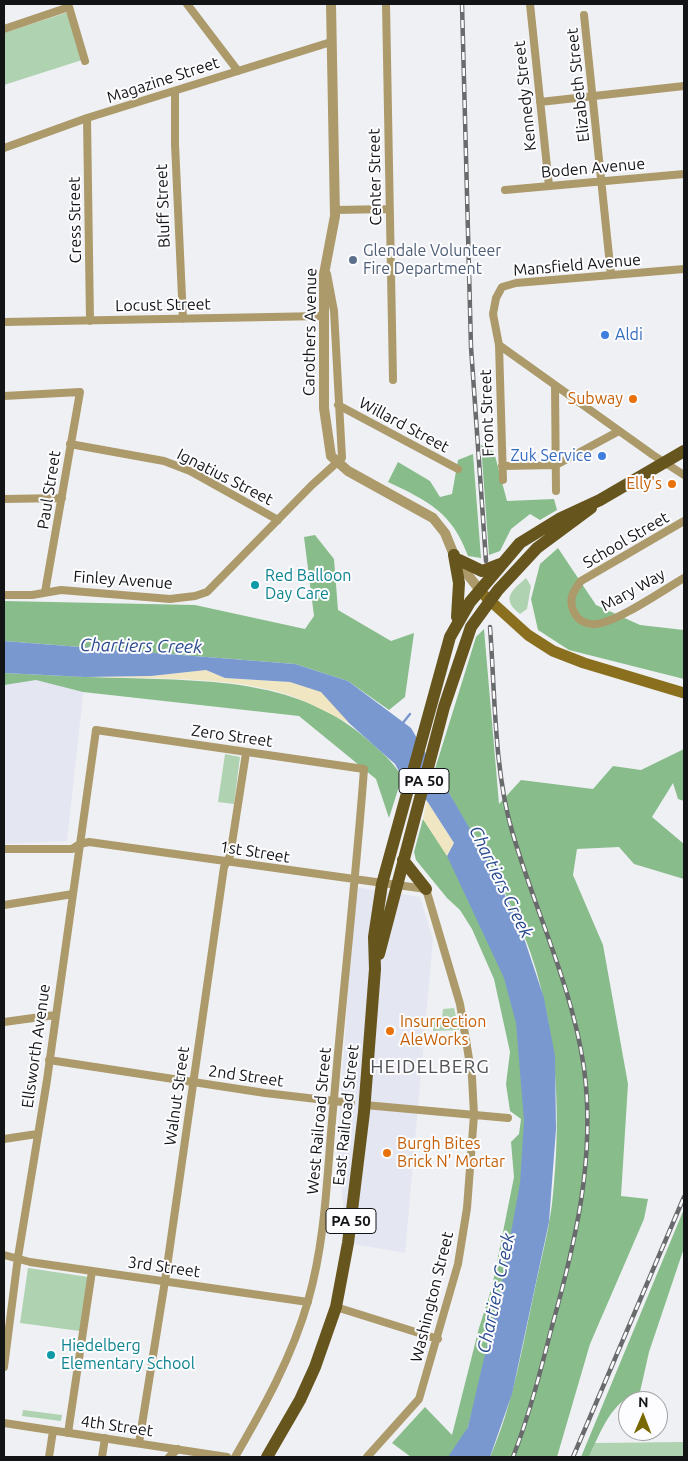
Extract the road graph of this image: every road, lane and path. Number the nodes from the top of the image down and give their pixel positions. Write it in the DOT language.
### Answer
graph roads {
  1 [pos="187,4"];
  2 [pos="331,4"];
  3 [pos="386,4"];
  4 [pos="530,4"];
  5 [pos="584,15"];
  6 [pos="4,29"];
  7 [pos="331,42"];
  8 [pos="85,61"];
  9 [pos="238,71"];
  10 [pos="684,86"];
  11 [pos="175,92"];
  12 [pos="592,96"];
  13 [pos="540,102"];
  14 [pos="87,118"];
  15 [pos="4,148"];
  16 [pos="684,174"];
  17 [pos="602,182"];
  18 [pos="549,186"];
  19 [pos="505,190"];
  20 [pos="389,209"];
  21 [pos="335,210"];
  22 [pos="325,268"];
  23 [pos="684,268"];
  24 [pos="611,275"];
  25 [pos="323,316"];
  26 [pos="182,319"];
  27 [pos="90,321"];
  28 [pos="4,322"];
  29 [pos="499,345"];
  30 [pos="393,380"];
  31 [pos="555,386"];
  32 [pos="4,396"];
  33 [pos="338,404"];
  34 [pos="619,431"];
  35 [pos="70,444"];
  36 [pos="684,451"];
  37 [pos="337,463"];
  38 [pos="666,463"];
  39 [pos="556,465"];
  40 [pos="502,466"];
  41 [pos="458,469"];
  42 [pos="684,475"];
  43 [pos="503,480"];
  44 [pos="556,491"];
  45 [pos="4,498"];
  46 [pos="62,498"];
  47 [pos="600,500"];
  48 [pos="278,520"];
  49 [pos="684,521"];
  50 [pos="456,557"];
  51 [pos="505,562"];
  52 [pos="684,578"];
  53 [pos="581,581"];
  54 [pos="480,589"];
  55 [pos="46,592"];
  56 [pos="4,596"];
  57 [pos="490,601"];
  58 [pos="456,624"];
  59 [pos="684,692"];
  60 [pos="96,730"];
  61 [pos="246,753"];
  62 [pos="364,769"];
  63 [pos="80,844"];
  64 [pos="4,849"];
  65 [pos="404,857"];
  66 [pos="227,862"];
  67 [pos="355,881"];
  68 [pos="382,884"];
  69 [pos="396,886"];
  70 [pos="426,889"];
  71 [pos="73,894"];
  72 [pos="4,905"];
  73 [pos="375,970"];
  74 [pos="55,1015"];
  75 [pos="4,1022"];
  76 [pos="49,1060"];
  77 [pos="192,1082"];
  78 [pos="333,1101"];
  79 [pos="351,1103"];
  80 [pos="365,1104"];
  81 [pos="474,1114"];
  82 [pos="508,1118"];
  83 [pos="37,1134"];
  84 [pos="4,1138"];
  85 [pos="4,1256"];
  86 [pos="18,1258"];
  87 [pos="92,1271"];
  88 [pos="165,1281"];
  89 [pos="308,1302"];
  90 [pos="336,1308"];
  91 [pos="438,1339"];
  92 [pos="4,1367"];
  93 [pos="4,1423"];
  94 [pos="53,1431"];
  95 [pos="68,1433"];
  96 [pos="105,1438"];
  97 [pos="139,1443"];
  98 [pos="178,1449"];
  99 [pos="49,1457"];
  100 [pos="102,1457"];
  101 [pos="169,1457"];
  102 [pos="227,1457"];
  103 [pos="234,1457"];
  104 [pos="267,1457"];
  105 [pos="367,1457"];
  1 -- 9 [label="street"];
  2 -- 7 [label="street, Carothers Avenue"];
  3 -- 20 [label="street, Center Street"];
  4 -- 13 [label="street, Kennedy Street"];
  5 -- 12 [label="street, Elizabeth Street"];
  6 -- 8 [label="street"];
  7 -- 9 [label="street, Magazine Street"];
  7 -- 21 [label="street, Carothers Avenue"];
  9 -- 11 [label="street, Magazine Street"];
  10 -- 12 [label="street"];
  11 -- 14 [label="street, Magazine Street"];
  11 -- 26 [label="street, Bluff Street"];
  12 -- 13 [label="street"];
  12 -- 17 [label="street, Elizabeth Street"];
  13 -- 18 [label="street, Kennedy Street"];
  14 -- 15 [label="street, Magazine Street"];
  14 -- 27 [label="street, Cress Street"];
  16 -- 17 [label="street, Boden Avenue"];
  17 -- 18 [label="street, Boden Avenue"];
  17 -- 24 [label="street, Elizabeth Street"];
  18 -- 19 [label="street, Boden Avenue"];
  20 -- 21 [label="street"];
  20 -- 30 [label="street, Center Street"];
  21 -- 22 [label="street, Carothers Avenue"];
  22 -- 25 [label="street, Carothers Avenue"];
  22 -- 33 [label="street"];
  23 -- 24 [label="street, Mansfield Avenue"];
  24 -- 29 [label="street, Mansfield Avenue"];
  25 -- 26 [label="street, Locust Street"];
  25 -- 37 [label="street, Carothers Avenue"];
  26 -- 27 [label="street, Locust Street"];
  27 -- 28 [label="street, Locust Street"];
  29 -- 31 [label="street"];
  29 -- 40 [label="street, Front Street"];
  31 -- 34 [label="street"];
  31 -- 39 [label="street"];
  32 -- 35 [label="street, Paul Street"];
  33 -- 37 [label="street"];
  33 -- 41 [label="street, Willard Street"];
  34 -- 38 [label="street"];
  34 -- 39 [label="street"];
  35 -- 46 [label="street, Paul Street"];
  35 -- 48 [label="street, Ignatius Street"];
  36 -- 38 [label="main road, PA 50"];
  37 -- 48 [label="street, Finley Avenue"];
  37 -- 50 [label="street"];
  38 -- 42 [label="street"];
  38 -- 47 [label="main road, PA 50"];
  39 -- 40 [label="street"];
  39 -- 44 [label="street"];
  40 -- 43 [label="street, Front Street"];
  45 -- 46 [label="street"];
  46 -- 55 [label="street, Paul Street"];
  47 -- 51 [label="main road, PA 50"];
  47 -- 57 [label="main road, PA 50"];
  48 -- 55 [label="street, Finley Avenue"];
  49 -- 53 [label="street, School Street"];
  50 -- 51 [label="main road"];
  50 -- 54 [label="street"];
  50 -- 58 [label="main road"];
  51 -- 54 [label="main road, PA 50"];
  52 -- 53 [label="street, Mary Way"];
  54 -- 57 [label="main road"];
  54 -- 58 [label="main road, PA 50"];
  55 -- 56 [label="street, Finley Avenue"];
  57 -- 59 [label="main road"];
  57 -- 65 [label="main road, PA 50"];
  58 -- 68 [label="main road, East Railroad Street / PA 50"];
  60 -- 61 [label="street, Zero Street"];
  60 -- 63 [label="street, Ellsworth Avenue"];
  61 -- 62 [label="street, Zero Street"];
  61 -- 66 [label="street, Walnut Street"];
  62 -- 67 [label="street, West Railroad Street"];
  63 -- 64 [label="street, 1st Street"];
  63 -- 66 [label="street, 1st Street"];
  63 -- 71 [label="street, Ellsworth Avenue"];
  65 -- 69 [label="main road, East Railroad Street / PA 50"];
  65 -- 70 [label="main road"];
  66 -- 67 [label="street, 1st Street"];
  66 -- 77 [label="street, Walnut Street"];
  67 -- 68 [label="street, 1st Street"];
  67 -- 78 [label="street, West Railroad Street"];
  68 -- 69 [label="street, 1st Street"];
  68 -- 73 [label="main road, East Railroad Street / PA 50"];
  69 -- 70 [label="street, 1st Street"];
  69 -- 73 [label="main road, East Railroad Street / PA 50"];
  70 -- 81 [label="street, Washington Street"];
  71 -- 72 [label="street"];
  71 -- 74 [label="street, Ellsworth Avenue"];
  73 -- 80 [label="main road, East Railroad Street / PA 50"];
  74 -- 75 [label="street"];
  74 -- 76 [label="street, Ellsworth Avenue"];
  76 -- 77 [label="street, 2nd Street"];
  76 -- 83 [label="street, Ellsworth Avenue"];
  77 -- 78 [label="street, 2nd Street"];
  77 -- 88 [label="street, Walnut Street"];
  78 -- 79 [label="street, 2nd Street"];
  78 -- 89 [label="street, West Railroad Street"];
  80 -- 81 [label="street"];
  80 -- 90 [label="main road, East Railroad Street / PA 50"];
  81 -- 82 [label="street"];
  81 -- 91 [label="street, Washington Street"];
  83 -- 84 [label="street"];
  83 -- 86 [label="street, Ellsworth Avenue"];
  85 -- 86 [label="street, 3rd Street"];
  86 -- 87 [label="street, 3rd Street"];
  86 -- 92 [label="street, Ellsworth Avenue"];
  87 -- 88 [label="street, 3rd Street"];
  87 -- 95 [label="street"];
  88 -- 89 [label="street, 3rd Street"];
  88 -- 97 [label="street, Walnut Street"];
  89 -- 103 [label="street, West Railroad Street"];
  90 -- 91 [label="street"];
  90 -- 104 [label="main road, East Railroad Street / PA 50"];
  91 -- 105 [label="street, Washington Street"];
  93 -- 94 [label="street, 4th Street"];
  94 -- 95 [label="street, 4th Street"];
  94 -- 99 [label="street"];
  95 -- 96 [label="street, 4th Street"];
  96 -- 97 [label="street, 4th Street"];
  96 -- 100 [label="street"];
  97 -- 98 [label="street, 4th Street"];
  98 -- 101 [label="street"];
  98 -- 102 [label="street, 4th Street"];
}
